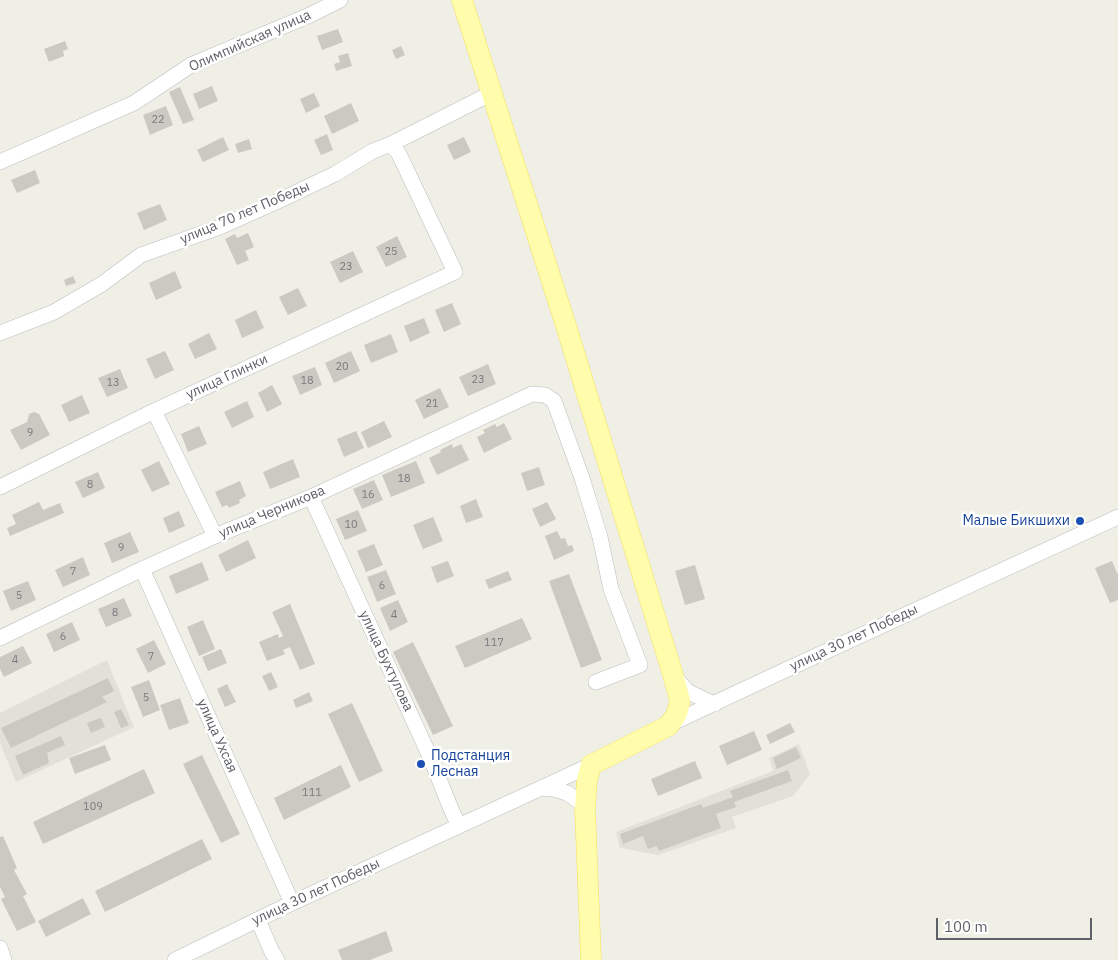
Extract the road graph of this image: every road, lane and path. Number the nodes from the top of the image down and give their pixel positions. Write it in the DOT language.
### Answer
graph roads {
  1 [pos="340,0"];
  2 [pos="462,0"];
  3 [pos="492,93"];
  4 [pos="391,144"];
  5 [pos="0,162"];
  6 [pos="0,333"];
  7 [pos="154,411"];
  8 [pos="0,487"];
  9 [pos="311,497"];
  10 [pos="1118,517"];
  11 [pos="215,536"];
  12 [pos="142,569"];
  13 [pos="0,638"];
  14 [pos="673,675"];
  15 [pos="596,682"];
  16 [pos="715,704"];
  17 [pos="668,726"];
  18 [pos="591,765"];
  19 [pos="542,788"];
  20 [pos="585,808"];
  21 [pos="459,826"];
  22 [pos="292,904"];
  23 [pos="258,920"];
  24 [pos="0,948"];
  25 [pos="4,960"];
  26 [pos="175,960"];
  27 [pos="277,960"];
  28 [pos="591,960"];
  1 -- 5 [label="street, Олимпийская улица"];
  2 -- 3 [label="main road"];
  3 -- 4 [label="street, улица 70 лет Победы"];
  3 -- 14 [label="main road"];
  4 -- 6 [label="street, улица 70 лет Победы"];
  4 -- 7 [label="street, улица Глинки"];
  7 -- 8 [label="street, улица Глинки"];
  7 -- 11 [label="street"];
  9 -- 11 [label="street, улица Черникова"];
  9 -- 15 [label="street, улица Черникова"];
  9 -- 21 [label="street, улица Бухтулова"];
  10 -- 16 [label="street, улица 30 лет Победы"];
  11 -- 12 [label="street, улица Черникова"];
  12 -- 13 [label="street, улица Черникова"];
  12 -- 22 [label="street, улица Ухсая"];
  14 -- 16 [label="street"];
  14 -- 17 [label="main road"];
  16 -- 17 [label="street, улица 30 лет Победы"];
  17 -- 18 [label="main road, улица 30 лет Победы"];
  18 -- 19 [label="street, улица 30 лет Победы"];
  18 -- 20 [label="main road"];
  19 -- 20 [label="street"];
  19 -- 21 [label="street, улица 30 лет Победы"];
  20 -- 28 [label="main road"];
  21 -- 22 [label="street, улица 30 лет Победы"];
  22 -- 23 [label="street, улица 30 лет Победы"];
  23 -- 26 [label="street, улица 30 лет Победы"];
  23 -- 27 [label="street"];
  24 -- 25 [label="street"];
}
